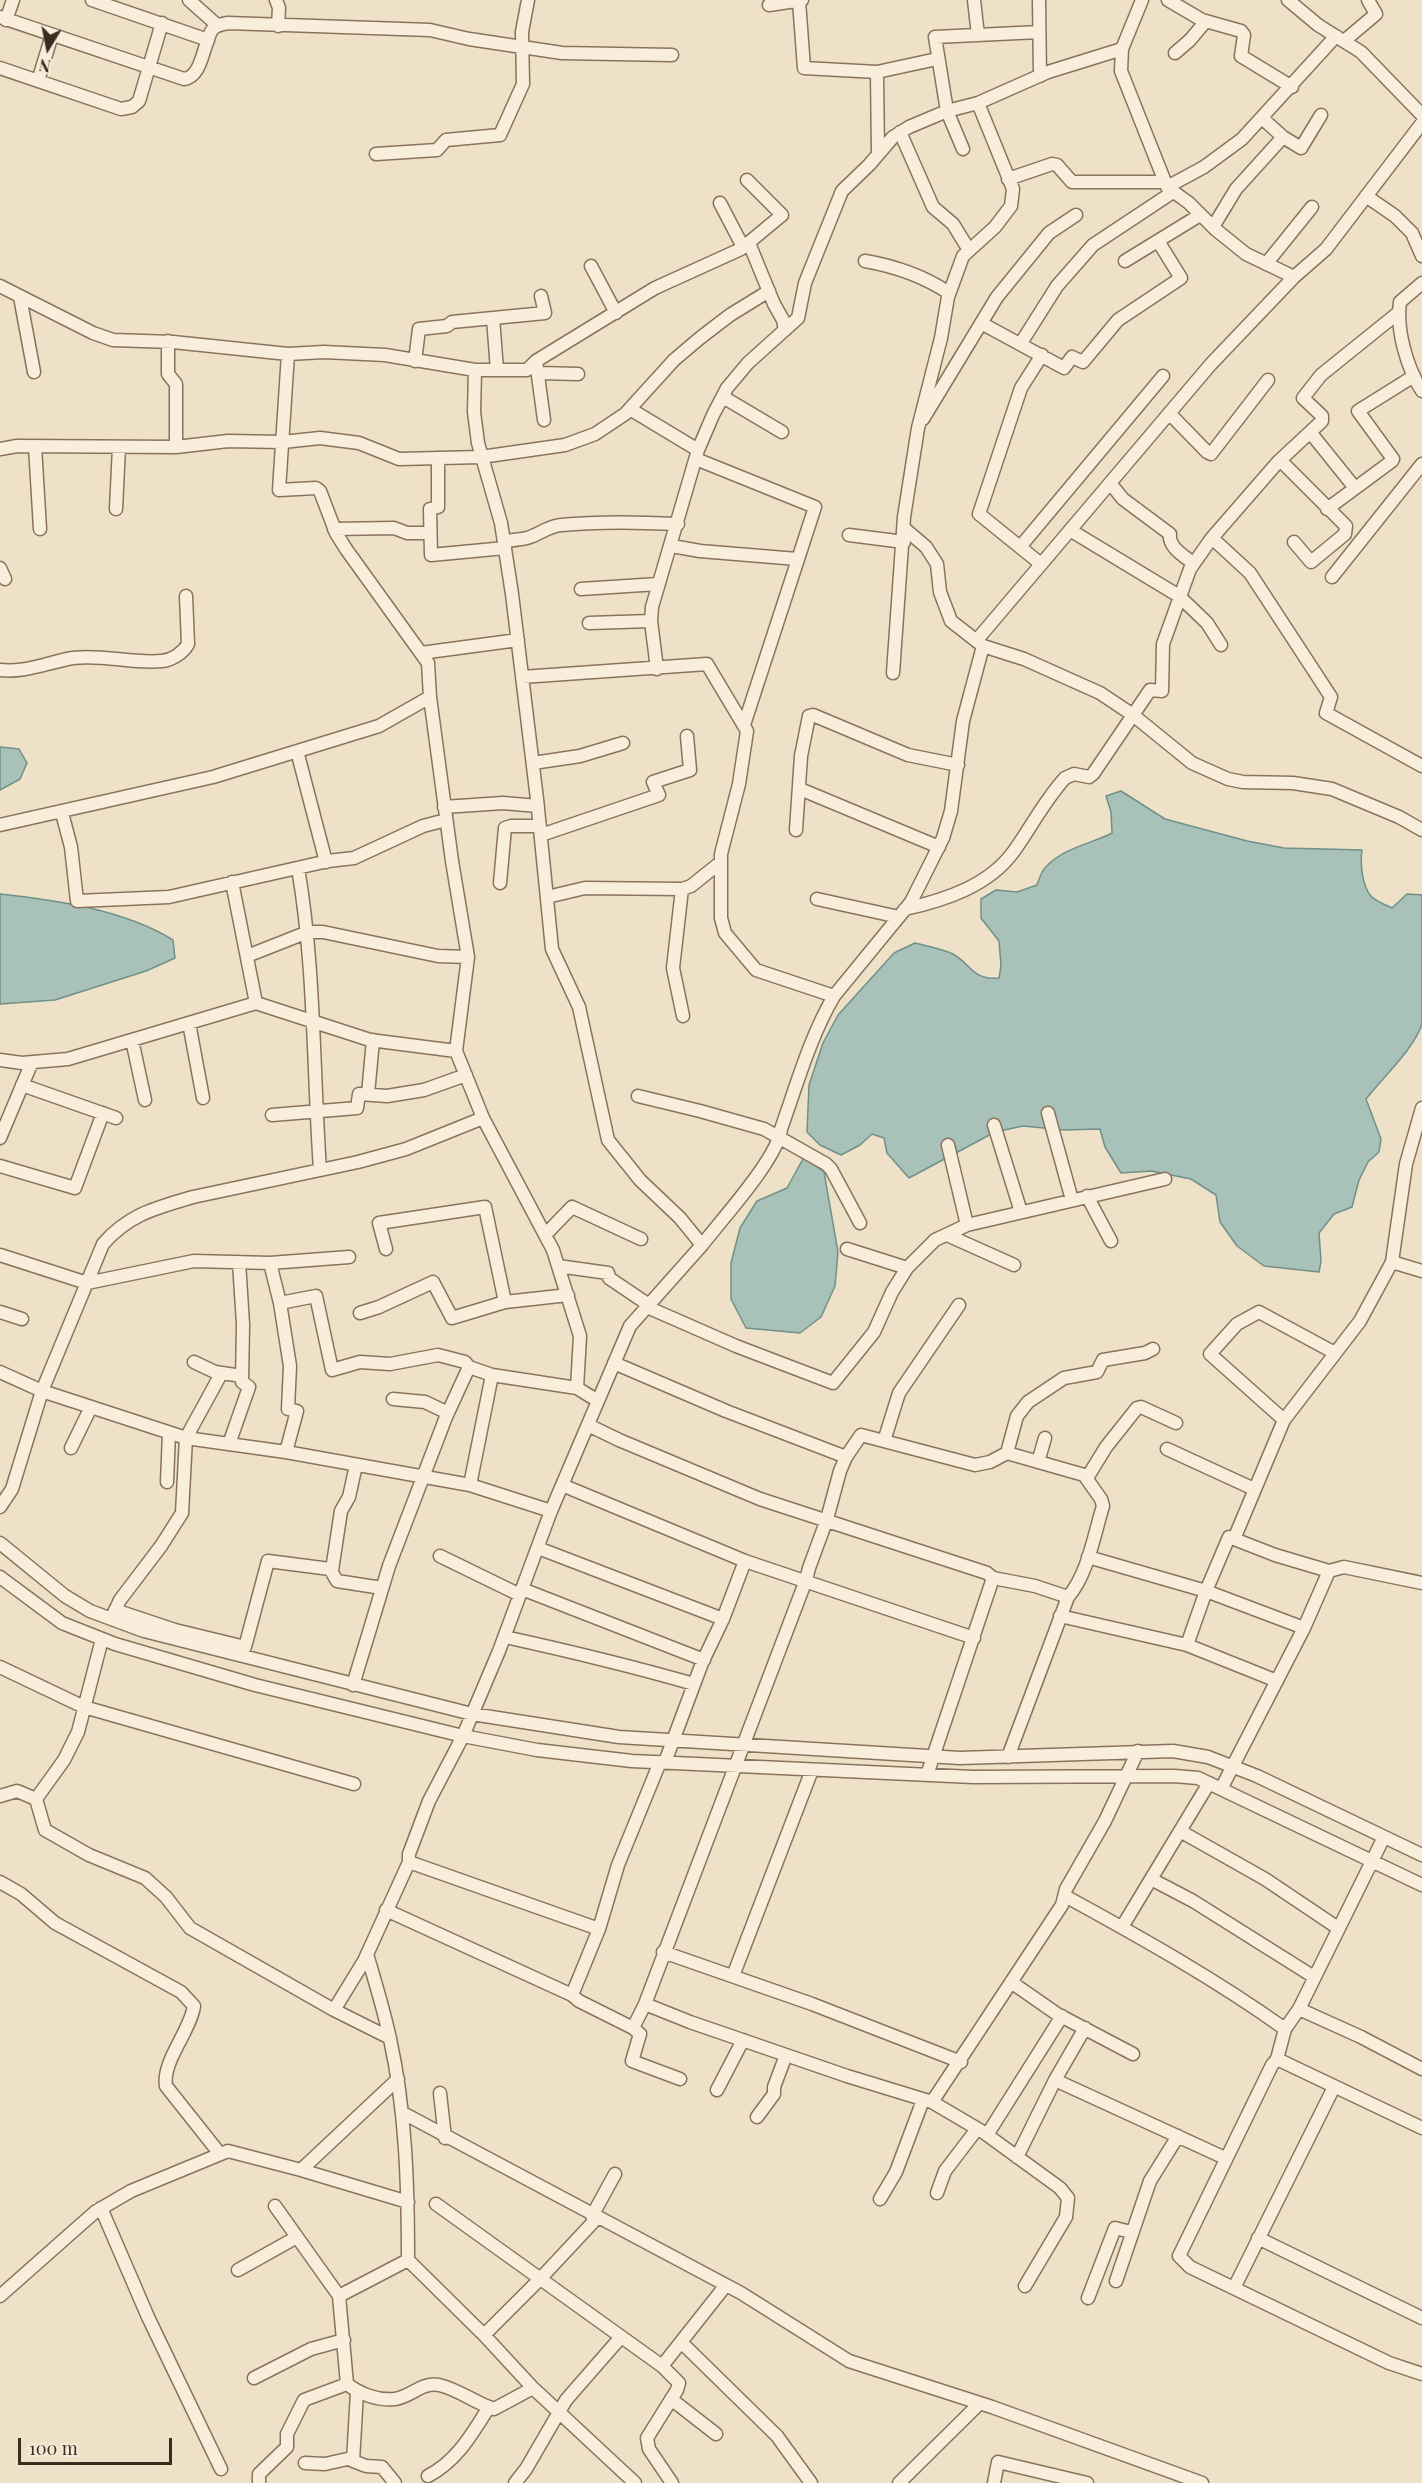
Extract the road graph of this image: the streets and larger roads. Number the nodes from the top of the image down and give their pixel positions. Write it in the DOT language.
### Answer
graph roads {
  1 [pos="12,0"];
  2 [pos="92,0"];
  3 [pos="189,0"];
  4 [pos="276,0"];
  5 [pos="528,0"];
  6 [pos="800,0"];
  7 [pos="974,0"];
  8 [pos="1039,0"];
  9 [pos="1142,0"];
  10 [pos="1288,0"];
  11 [pos="1368,0"];
  12 [pos="1175,2"];
  13 [pos="769,5"];
  14 [pos="3,19"];
  15 [pos="1206,21"];
  16 [pos="162,23"];
  17 [pos="217,25"];
  18 [pos="278,26"];
  19 [pos="1039,32"];
  20 [pos="52,35"];
  21 [pos="978,35"];
  22 [pos="1340,39"];
  23 [pos="208,40"];
  24 [pos="522,48"];
  25 [pos="1122,49"];
  26 [pos="1175,52"];
  27 [pos="672,55"];
  28 [pos="937,59"];
  29 [pos="149,67"];
  30 [pos="0,68"];
  31 [pos="877,72"];
  32 [pos="1040,76"];
  33 [pos="39,81"];
  34 [pos="1292,87"];
  35 [pos="978,103"];
  36 [pos="947,111"];
  37 [pos="1321,115"];
  38 [pos="1422,115"];
  39 [pos="1262,118"];
  40 [pos="1422,123"];
  41 [pos="900,132"];
  42 [pos="1283,137"];
  43 [pos="963,149"];
  44 [pos="376,154"];
  45 [pos="878,154"];
  46 [pos="1008,179"];
  47 [pos="747,180"];
  48 [pos="1168,187"];
  49 [pos="1366,196"];
  50 [pos="720,203"];
  51 [pos="1312,207"];
  52 [pos="1076,215"];
  53 [pos="1200,215"];
  54 [pos="1213,227"];
  55 [pos="1417,231"];
  56 [pos="1158,241"];
  57 [pos="746,245"];
  58 [pos="969,249"];
  59 [pos="1422,256"];
  60 [pos="865,261"];
  61 [pos="1125,261"];
  62 [pos="1266,264"];
  63 [pos="591,266"];
  64 [pos="1294,278"];
  65 [pos="1422,283"];
  66 [pos="0,286"];
  67 [pos="769,291"];
  68 [pos="950,293"];
  69 [pos="541,296"];
  70 [pos="20,297"];
  71 [pos="616,313"];
  72 [pos="1398,313"];
  73 [pos="493,318"];
  74 [pos="981,323"];
  75 [pos="785,330"];
  76 [pos="168,341"];
  77 [pos="1021,343"];
  78 [pos="288,354"];
  79 [pos="1042,355"];
  80 [pos="415,362"];
  81 [pos="538,367"];
  82 [pos="475,370"];
  83 [pos="497,370"];
  84 [pos="34,372"];
  85 [pos="578,374"];
  86 [pos="1163,376"];
  87 [pos="1414,376"];
  88 [pos="1268,380"];
  89 [pos="1422,391"];
  90 [pos="723,397"];
  91 [pos="630,409"];
  92 [pos="1169,413"];
  93 [pos="544,420"];
  94 [pos="918,428"];
  95 [pos="782,432"];
  96 [pos="1310,432"];
  97 [pos="283,442"];
  98 [pos="35,446"];
  99 [pos="119,447"];
  100 [pos="176,447"];
  101 [pos="0,449"];
  102 [pos="697,455"];
  103 [pos="481,457"];
  104 [pos="438,458"];
  105 [pos="1280,460"];
  106 [pos="1422,464"];
  107 [pos="1110,483"];
  108 [pos="1355,489"];
  109 [pos="116,509"];
  110 [pos="1327,509"];
  111 [pos="678,524"];
  112 [pos="40,529"];
  113 [pos="334,529"];
  114 [pos="905,529"];
  115 [pos="1070,530"];
  116 [pos="430,532"];
  117 [pos="849,535"];
  118 [pos="1212,538"];
  119 [pos="904,542"];
  120 [pos="1294,542"];
  121 [pos="504,545"];
  122 [pos="672,546"];
  123 [pos="1020,547"];
  124 [pos="797,559"];
  125 [pos="1041,564"];
  126 [pos="1193,564"];
  127 [pos="1332,577"];
  128 [pos="658,584"];
  129 [pos="581,589"];
  130 [pos="1179,596"];
  131 [pos="186,597"];
  132 [pos="651,621"];
  133 [pos="589,623"];
  134 [pos="518,640"];
  135 [pos="980,643"];
  136 [pos="1221,645"];
  137 [pos="421,653"];
  138 [pos="657,669"];
  139 [pos="0,670"];
  140 [pos="893,673"];
  141 [pos="522,677"];
  142 [pos="430,698"];
  143 [pos="1134,715"];
  144 [pos="744,726"];
  145 [pos="687,736"];
  146 [pos="623,743"];
  147 [pos="297,750"];
  148 [pos="533,763"];
  149 [pos="958,765"];
  150 [pos="1422,766"];
  151 [pos="800,789"];
  152 [pos="538,806"];
  153 [pos="62,813"];
  154 [pos="445,813"];
  155 [pos="0,825"];
  156 [pos="1422,830"];
  157 [pos="540,831"];
  158 [pos="796,831"];
  159 [pos="939,847"];
  160 [pos="326,862"];
  161 [pos="721,862"];
  162 [pos="298,868"];
  163 [pos="232,882"];
  164 [pos="500,883"];
  165 [pos="682,889"];
  166 [pos="547,897"];
  167 [pos="817,899"];
  168 [pos="902,913"];
  169 [pos="308,932"];
  170 [pos="247,956"];
  171 [pos="468,957"];
  172 [pos="834,996"];
  173 [pos="256,1003"];
  174 [pos="683,1016"];
  175 [pos="311,1021"];
  176 [pos="189,1023"];
  177 [pos="132,1040"];
  178 [pos="373,1040"];
  179 [pos="456,1051"];
  180 [pos="0,1060"];
  181 [pos="32,1062"];
  182 [pos="466,1075"];
  183 [pos="22,1085"];
  184 [pos="368,1094"];
  185 [pos="638,1096"];
  186 [pos="203,1098"];
  187 [pos="145,1100"];
  188 [pos="1422,1108"];
  189 [pos="315,1112"];
  190 [pos="103,1113"];
  191 [pos="1048,1113"];
  192 [pos="272,1114"];
  193 [pos="116,1118"];
  194 [pos="483,1119"];
  195 [pos="994,1125"];
  196 [pos="0,1138"];
  197 [pos="780,1138"];
  198 [pos="948,1145"];
  199 [pos="0,1166"];
  200 [pos="320,1170"];
  201 [pos="1165,1179"];
  202 [pos="1087,1196"];
  203 [pos="1072,1200"];
  204 [pos="1021,1212"];
  205 [pos="860,1223"];
  206 [pos="967,1225"];
  207 [pos="545,1235"];
  208 [pos="947,1235"];
  209 [pos="641,1239"];
  210 [pos="1111,1240"];
  211 [pos="702,1245"];
  212 [pos="386,1249"];
  213 [pos="847,1249"];
  214 [pos="0,1255"];
  215 [pos="349,1257"];
  216 [pos="239,1262"];
  217 [pos="1392,1262"];
  218 [pos="270,1263"];
  219 [pos="1014,1265"];
  220 [pos="558,1266"];
  221 [pos="907,1268"];
  222 [pos="1422,1271"];
  223 [pos="87,1283"];
  224 [pos="568,1295"];
  225 [pos="505,1302"];
  226 [pos="280,1303"];
  227 [pos="959,1305"];
  228 [pos="648,1306"];
  229 [pos="0,1312"];
  230 [pos="360,1313"];
  231 [pos="22,1319"];
  232 [pos="1153,1349"];
  233 [pos="1335,1353"];
  234 [pos="194,1362"];
  235 [pos="614,1363"];
  236 [pos="469,1367"];
  237 [pos="0,1372"];
  238 [pos="221,1374"];
  239 [pos="492,1375"];
  240 [pos="242,1376"];
  241 [pos="577,1388"];
  242 [pos="42,1391"];
  243 [pos="393,1399"];
  244 [pos="598,1401"];
  245 [pos="91,1407"];
  246 [pos="448,1413"];
  247 [pos="1284,1420"];
  248 [pos="1176,1424"];
  249 [pos="588,1425"];
  250 [pos="169,1432"];
  251 [pos="186,1438"];
  252 [pos="1045,1438"];
  253 [pos="884,1441"];
  254 [pos="229,1444"];
  255 [pos="71,1448"];
  256 [pos="1167,1449"];
  257 [pos="286,1452"];
  258 [pos="1007,1453"];
  259 [pos="846,1457"];
  260 [pos="1038,1462"];
  261 [pos="356,1465"];
  262 [pos="424,1477"];
  263 [pos="1086,1478"];
  264 [pos="167,1482"];
  265 [pos="470,1485"];
  266 [pos="562,1485"];
  267 [pos="1254,1489"];
  268 [pos="0,1507"];
  269 [pos="551,1511"];
  270 [pos="827,1520"];
  271 [pos="1234,1539"];
  272 [pos="0,1544"];
  273 [pos="537,1548"];
  274 [pos="440,1556"];
  275 [pos="1088,1557"];
  276 [pos="745,1561"];
  277 [pos="332,1570"];
  278 [pos="1329,1571"];
  279 [pos="0,1577"];
  280 [pos="993,1578"];
  281 [pos="806,1580"];
  282 [pos="1422,1583"];
  283 [pos="382,1588"];
  284 [pos="1206,1591"];
  285 [pos="521,1592"];
  286 [pos="1068,1597"];
  287 [pos="113,1614"];
  288 [pos="1060,1616"];
  289 [pos="723,1619"];
  290 [pos="1304,1628"];
  291 [pos="505,1637"];
  292 [pos="102,1638"];
  293 [pos="974,1638"];
  294 [pos="1187,1645"];
  295 [pos="704,1660"];
  296 [pos="0,1667"];
  297 [pos="1277,1681"];
  298 [pos="694,1684"];
  299 [pos="353,1685"];
  300 [pos="84,1707"];
  301 [pos="472,1714"];
  302 [pos="463,1736"];
  303 [pos="674,1741"];
  304 [pos="742,1745"];
  305 [pos="880,1751"];
  306 [pos="1138,1751"];
  307 [pos="934,1756"];
  308 [pos="1008,1757"];
  309 [pos="663,1762"];
  310 [pos="734,1767"];
  311 [pos="1234,1767"];
  312 [pos="812,1770"];
  313 [pos="876,1773"];
  314 [pos="927,1775"];
  315 [pos="1127,1776"];
  316 [pos="1209,1783"];
  317 [pos="354,1784"];
  318 [pos="1221,1789"];
  319 [pos="0,1796"];
  320 [pos="36,1799"];
  321 [pos="1180,1831"];
  322 [pos="1384,1837"];
  323 [pos="1422,1855"];
  324 [pos="1372,1861"];
  325 [pos="409,1862"];
  326 [pos="1151,1879"];
  327 [pos="0,1882"];
  328 [pos="1422,1885"];
  329 [pos="1065,1896"];
  330 [pos="386,1910"];
  331 [pos="1122,1927"];
  332 [pos="1338,1928"];
  333 [pos="599,1929"];
  334 [pos="663,1952"];
  335 [pos="367,1954"];
  336 [pos="733,1976"];
  337 [pos="1314,1977"];
  338 [pos="1011,1982"];
  339 [pos="572,1995"];
  340 [pos="645,2004"];
  341 [pos="1299,2009"];
  342 [pos="334,2010"];
  343 [pos="1062,2016"];
  344 [pos="633,2028"];
  345 [pos="1085,2028"];
  346 [pos="1285,2029"];
  347 [pos="390,2038"];
  348 [pos="743,2040"];
  349 [pos="1133,2054"];
  350 [pos="786,2055"];
  351 [pos="1277,2059"];
  352 [pos="961,2062"];
  353 [pos="1422,2069"];
  354 [pos="398,2079"];
  355 [pos="680,2079"];
  356 [pos="1055,2080"];
  357 [pos="1334,2086"];
  358 [pos="717,2090"];
  359 [pos="440,2093"];
  360 [pos="928,2101"];
  361 [pos="403,2113"];
  362 [pos="757,2117"];
  363 [pos="1422,2128"];
  364 [pos="982,2132"];
  365 [pos="1178,2136"];
  366 [pos="445,2138"];
  367 [pos="220,2154"];
  368 [pos="1017,2157"];
  369 [pos="1225,2158"];
  370 [pos="300,2170"];
  371 [pos="615,2174"];
  372 [pos="937,2193"];
  373 [pos="880,2199"];
  374 [pos="408,2202"];
  375 [pos="436,2204"];
  376 [pos="275,2206"];
  377 [pos="101,2208"];
  378 [pos="595,2217"];
  379 [pos="1131,2232"];
  380 [pos="297,2237"];
  381 [pos="1258,2238"];
  382 [pos="408,2260"];
  383 [pos="238,2270"];
  384 [pos="540,2279"];
  385 [pos="1116,2282"];
  386 [pos="726,2285"];
  387 [pos="1025,2286"];
  388 [pos="1234,2288"];
  389 [pos="0,2296"];
  390 [pos="339,2296"];
  391 [pos="1088,2298"];
  392 [pos="1422,2318"];
  393 [pos="484,2335"];
  394 [pos="621,2337"];
  395 [pos="344,2340"];
  396 [pos="681,2342"];
  397 [pos="662,2366"];
  398 [pos="1422,2374"];
  399 [pos="254,2378"];
  400 [pos="352,2388"];
  401 [pos="533,2388"];
  402 [pos="671,2399"];
  403 [pos="981,2403"];
  404 [pos="489,2407"];
  405 [pos="560,2411"];
  406 [pos="716,2434"];
  407 [pos="352,2458"];
  408 [pos="305,2463"];
  409 [pos="221,2469"];
  410 [pos="428,2476"];
  411 [pos="1040,2478"];
  412 [pos="259,2483"];
  413 [pos="395,2483"];
  414 [pos="515,2483"];
  415 [pos="635,2483"];
  416 [pos="672,2483"];
  417 [pos="811,2483"];
  418 [pos="899,2483"];
  419 [pos="994,2483"];
  420 [pos="1087,2483"];
  421 [pos="1202,2483"];
  1 -- 14 [label="street"];
  2 -- 16 [label="street"];
  3 -- 17 [label="street"];
  4 -- 18 [label="street"];
  5 -- 24 [label="street"];
  6 -- 13 [label="street"];
  6 -- 31 [label="street"];
  7 -- 21 [label="street"];
  8 -- 19 [label="street"];
  9 -- 25 [label="street"];
  10 -- 22 [label="street"];
  11 -- 22 [label="street"];
  12 -- 15 [label="street"];
  14 -- 20 [label="street"];
  15 -- 26 [label="street"];
  15 -- 34 [label="street"];
  16 -- 23 [label="street"];
  16 -- 29 [label="street"];
  17 -- 18 [label="street"];
  17 -- 23 [label="street"];
  18 -- 24 [label="street"];
  19 -- 21 [label="street"];
  19 -- 32 [label="street"];
  20 -- 29 [label="street"];
  20 -- 33 [label="street"];
  21 -- 28 [label="street"];
  22 -- 34 [label="street"];
  22 -- 38 [label="street"];
  23 -- 29 [label="street"];
  24 -- 27 [label="street"];
  24 -- 44 [label="street"];
  25 -- 32 [label="street"];
  25 -- 48 [label="street"];
  28 -- 31 [label="street"];
  28 -- 36 [label="street"];
  29 -- 33 [label="street"];
  30 -- 33 [label="street"];
  31 -- 45 [label="street"];
  32 -- 35 [label="street"];
  34 -- 39 [label="street"];
  35 -- 36 [label="street"];
  35 -- 46 [label="street"];
  36 -- 41 [label="street"];
  36 -- 43 [label="street"];
  37 -- 42 [label="street"];
  39 -- 42 [label="street"];
  39 -- 48 [label="street"];
  40 -- 49 [label="street"];
  41 -- 45 [label="street"];
  41 -- 58 [label="street"];
  42 -- 54 [label="street"];
  45 -- 75 [label="street"];
  46 -- 48 [label="street"];
  46 -- 58 [label="street"];
  47 -- 57 [label="street"];
  48 -- 53 [label="street"];
  48 -- 77 [label="street"];
  49 -- 55 [label="street"];
  49 -- 64 [label="street"];
  50 -- 57 [label="street"];
  51 -- 62 [label="street"];
  52 -- 74 [label="street"];
  53 -- 54 [label="street"];
  53 -- 56 [label="street"];
  54 -- 62 [label="street"];
  55 -- 59 [label="street"];
  56 -- 61 [label="street"];
  56 -- 79 [label="street"];
  57 -- 67 [label="street"];
  57 -- 71 [label="street"];
  58 -- 68 [label="street"];
  60 -- 68 [label="street"];
  62 -- 64 [label="street"];
  63 -- 71 [label="street"];
  64 -- 92 [label="street"];
  65 -- 72 [label="street"];
  66 -- 70 [label="street"];
  67 -- 75 [label="street"];
  67 -- 91 [label="street"];
  68 -- 94 [label="street"];
  69 -- 73 [label="street"];
  70 -- 76 [label="street"];
  70 -- 84 [label="street"];
  71 -- 81 [label="street"];
  72 -- 87 [label="street"];
  72 -- 96 [label="street"];
  73 -- 80 [label="street"];
  73 -- 83 [label="street"];
  74 -- 77 [label="street"];
  74 -- 94 [label="street"];
  75 -- 90 [label="street"];
  76 -- 78 [label="street"];
  76 -- 100 [label="street"];
  77 -- 79 [label="street"];
  78 -- 80 [label="street"];
  78 -- 97 [label="street"];
  79 -- 123 [label="street"];
  80 -- 82 [label="street"];
  81 -- 83 [label="street"];
  81 -- 85 [label="street"];
  81 -- 93 [label="street"];
  82 -- 83 [label="street"];
  82 -- 103 [label="street"];
  86 -- 123 [label="street"];
  87 -- 89 [label="street"];
  87 -- 108 [label="street"];
  88 -- 92 [label="street"];
  90 -- 95 [label="street"];
  90 -- 102 [label="street"];
  91 -- 102 [label="street"];
  91 -- 103 [label="street"];
  92 -- 107 [label="street"];
  94 -- 114 [label="street"];
  96 -- 105 [label="street"];
  96 -- 108 [label="street"];
  97 -- 100 [label="street"];
  97 -- 104 [label="street"];
  97 -- 113 [label="street"];
  98 -- 99 [label="street"];
  98 -- 101 [label="street"];
  98 -- 112 [label="street"];
  99 -- 100 [label="street"];
  99 -- 109 [label="street"];
  102 -- 111 [label="street"];
  102 -- 124 [label="street"];
  103 -- 104 [label="street"];
  103 -- 121 [label="street"];
  104 -- 116 [label="street"];
  105 -- 110 [label="street"];
  105 -- 118 [label="street"];
  106 -- 127 [label="street"];
  107 -- 115 [label="street"];
  107 -- 126 [label="street"];
  108 -- 110 [label="street"];
  110 -- 120 [label="street"];
  111 -- 121 [label="street"];
  111 -- 122 [label="street"];
  113 -- 116 [label="street"];
  113 -- 137 [label="street"];
  114 -- 119 [label="street"];
  114 -- 135 [label="street"];
  115 -- 125 [label="street"];
  115 -- 130 [label="street"];
  116 -- 121 [label="street"];
  117 -- 119 [label="street"];
  118 -- 126 [label="street"];
  118 -- 150 [label="street"];
  119 -- 140 [label="street"];
  121 -- 134 [label="street"];
  122 -- 124 [label="street"];
  122 -- 128 [label="street"];
  123 -- 125 [label="street"];
  124 -- 144 [label="street"];
  125 -- 135 [label="street"];
  126 -- 130 [label="street"];
  128 -- 129 [label="street"];
  128 -- 132 [label="street"];
  130 -- 136 [label="street"];
  130 -- 143 [label="street"];
  131 -- 139 [label="street"];
  132 -- 133 [label="street"];
  132 -- 138 [label="street"];
  134 -- 137 [label="street"];
  134 -- 141 [label="street"];
  135 -- 143 [label="street"];
  135 -- 149 [label="street"];
  137 -- 142 [label="street"];
  138 -- 141 [label="street"];
  138 -- 144 [label="street"];
  141 -- 148 [label="street"];
  142 -- 147 [label="street"];
  142 -- 154 [label="street"];
  143 -- 156 [label="street"];
  143 -- 168 [label="street"];
  144 -- 161 [label="street"];
  145 -- 157 [label="street"];
  146 -- 148 [label="street"];
  147 -- 153 [label="street"];
  147 -- 160 [label="street"];
  148 -- 152 [label="street"];
  149 -- 151 [label="street"];
  149 -- 159 [label="street"];
  151 -- 158 [label="street"];
  151 -- 159 [label="street"];
  152 -- 154 [label="street"];
  152 -- 157 [label="street"];
  153 -- 155 [label="street"];
  153 -- 163 [label="street"];
  154 -- 160 [label="street"];
  154 -- 171 [label="street"];
  157 -- 164 [label="street"];
  157 -- 166 [label="street"];
  159 -- 168 [label="street"];
  160 -- 162 [label="street"];
  161 -- 165 [label="street"];
  161 -- 172 [label="street"];
  162 -- 163 [label="street"];
  162 -- 169 [label="street"];
  163 -- 170 [label="street"];
  165 -- 166 [label="street"];
  165 -- 174 [label="street"];
  166 -- 211 [label="street"];
  167 -- 168 [label="street"];
  168 -- 172 [label="street"];
  169 -- 170 [label="street"];
  169 -- 171 [label="street"];
  169 -- 175 [label="street"];
  170 -- 173 [label="street"];
  171 -- 179 [label="street"];
  172 -- 197 [label="street"];
  173 -- 175 [label="street"];
  173 -- 176 [label="street"];
  175 -- 178 [label="street"];
  175 -- 189 [label="street"];
  176 -- 177 [label="street"];
  176 -- 186 [label="street"];
  177 -- 181 [label="street"];
  177 -- 187 [label="street"];
  178 -- 179 [label="street"];
  178 -- 184 [label="street"];
  179 -- 182 [label="street"];
  180 -- 181 [label="street"];
  181 -- 183 [label="street"];
  182 -- 184 [label="street"];
  182 -- 194 [label="street"];
  183 -- 190 [label="street"];
  183 -- 196 [label="street"];
  184 -- 189 [label="street"];
  185 -- 197 [label="street"];
  188 -- 217 [label="street"];
  189 -- 192 [label="street"];
  189 -- 200 [label="street"];
  190 -- 193 [label="street"];
  190 -- 199 [label="street"];
  191 -- 203 [label="street"];
  194 -- 200 [label="street"];
  194 -- 207 [label="street"];
  195 -- 204 [label="street"];
  197 -- 205 [label="street"];
  197 -- 211 [label="street"];
  198 -- 206 [label="street"];
  200 -- 223 [label="street"];
  201 -- 202 [label="street"];
  202 -- 203 [label="street"];
  202 -- 210 [label="street"];
  203 -- 204 [label="street"];
  204 -- 206 [label="street"];
  206 -- 208 [label="street"];
  207 -- 209 [label="street"];
  207 -- 220 [label="street"];
  208 -- 219 [label="street"];
  208 -- 221 [label="street"];
  211 -- 228 [label="street"];
  212 -- 225 [label="street"];
  213 -- 221 [label="street"];
  214 -- 223 [label="street"];
  215 -- 218 [label="street"];
  216 -- 218 [label="street"];
  216 -- 223 [label="street"];
  216 -- 240 [label="street"];
  217 -- 222 [label="street"];
  217 -- 233 [label="street"];
  218 -- 226 [label="street"];
  220 -- 224 [label="street"];
  220 -- 228 [label="street"];
  221 -- 228 [label="street"];
  223 -- 242 [label="street"];
  224 -- 225 [label="street"];
  224 -- 241 [label="street"];
  225 -- 230 [label="street"];
  226 -- 236 [label="street"];
  226 -- 257 [label="street"];
  227 -- 253 [label="street"];
  228 -- 235 [label="street"];
  229 -- 231 [label="street"];
  232 -- 258 [label="street"];
  233 -- 247 [label="street"];
  233 -- 247 [label="street"];
  234 -- 238 [label="street"];
  235 -- 244 [label="street"];
  235 -- 259 [label="street"];
  236 -- 239 [label="street"];
  236 -- 246 [label="street"];
  237 -- 242 [label="street"];
  238 -- 240 [label="street"];
  238 -- 251 [label="street"];
  239 -- 241 [label="street"];
  239 -- 265 [label="street"];
  240 -- 254 [label="street"];
  241 -- 244 [label="street"];
  242 -- 245 [label="street"];
  242 -- 268 [label="street"];
  243 -- 246 [label="street"];
  244 -- 249 [label="street"];
  245 -- 250 [label="street"];
  245 -- 255 [label="street"];
  246 -- 262 [label="street"];
  247 -- 267 [label="street"];
  248 -- 263 [label="street"];
  249 -- 266 [label="street"];
  249 -- 270 [label="street"];
  250 -- 251 [label="street"];
  250 -- 264 [label="street"];
  251 -- 254 [label="street"];
  251 -- 287 [label="street"];
  252 -- 260 [label="street"];
  253 -- 258 [label="street"];
  253 -- 259 [label="street"];
  254 -- 257 [label="street"];
  256 -- 267 [label="street"];
  257 -- 261 [label="street"];
  258 -- 260 [label="street"];
  259 -- 270 [label="street"];
  260 -- 263 [label="street"];
  261 -- 262 [label="street"];
  261 -- 277 [label="street"];
  262 -- 265 [label="street"];
  262 -- 283 [label="street"];
  263 -- 275 [label="street"];
  265 -- 269 [label="street"];
  266 -- 269 [label="street"];
  266 -- 276 [label="street"];
  267 -- 271 [label="street"];
  269 -- 273 [label="street"];
  270 -- 280 [label="street"];
  270 -- 281 [label="street"];
  271 -- 278 [label="street"];
  271 -- 284 [label="street"];
  272 -- 287 [label="street"];
  273 -- 285 [label="street"];
  273 -- 289 [label="street"];
  274 -- 285 [label="street"];
  275 -- 284 [label="street"];
  275 -- 286 [label="street"];
  276 -- 281 [label="street"];
  276 -- 289 [label="street"];
  277 -- 283 [label="street"];
  277 -- 287 [label="street"];
  278 -- 282 [label="street"];
  278 -- 290 [label="street"];
  279 -- 292 [label="street"];
  280 -- 286 [label="street"];
  280 -- 293 [label="street"];
  281 -- 293 [label="street"];
  281 -- 304 [label="street"];
  283 -- 299 [label="street"];
  284 -- 290 [label="street"];
  284 -- 294 [label="street"];
  285 -- 291 [label="street"];
  285 -- 295 [label="street"];
  286 -- 288 [label="street"];
  287 -- 299 [label="street"];
  288 -- 294 [label="street"];
  288 -- 308 [label="street"];
  289 -- 295 [label="street"];
  290 -- 297 [label="street"];
  291 -- 298 [label="street"];
  291 -- 301 [label="street"];
  292 -- 300 [label="street"];
  292 -- 302 [label="street"];
  293 -- 307 [label="street"];
  294 -- 297 [label="street"];
  295 -- 298 [label="street"];
  296 -- 300 [label="street"];
  297 -- 311 [label="street"];
  298 -- 303 [label="street"];
  299 -- 301 [label="street"];
  300 -- 317 [label="street"];
  300 -- 320 [label="street"];
  301 -- 302 [label="street"];
  301 -- 303 [label="street"];
  302 -- 309 [label="street"];
  302 -- 325 [label="street"];
  303 -- 304 [label="street"];
  303 -- 309 [label="street"];
  304 -- 305 [label="street"];
  304 -- 310 [label="street"];
  305 -- 307 [label="street"];
  305 -- 313 [label="street"];
  306 -- 308 [label="street"];
  306 -- 311 [label="street"];
  306 -- 315 [label="street"];
  307 -- 308 [label="street"];
  307 -- 314 [label="street"];
  309 -- 310 [label="street"];
  309 -- 333 [label="street"];
  310 -- 312 [label="street"];
  310 -- 334 [label="street"];
  311 -- 318 [label="street"];
  311 -- 322 [label="street"];
  312 -- 313 [label="street"];
  312 -- 336 [label="street"];
  313 -- 314 [label="street"];
  314 -- 315 [label="street"];
  315 -- 316 [label="street"];
  315 -- 329 [label="street"];
  316 -- 318 [label="street"];
  316 -- 321 [label="street"];
  318 -- 324 [label="street"];
  319 -- 320 [label="street"];
  320 -- 342 [label="street"];
  321 -- 326 [label="street"];
  321 -- 332 [label="street"];
  322 -- 323 [label="street"];
  322 -- 324 [label="street"];
  324 -- 328 [label="street"];
  324 -- 332 [label="street"];
  325 -- 330 [label="street"];
  325 -- 333 [label="street"];
  326 -- 331 [label="street"];
  326 -- 337 [label="street"];
  327 -- 367 [label="street"];
  329 -- 331 [label="street"];
  329 -- 338 [label="street"];
  330 -- 335 [label="street"];
  330 -- 339 [label="street"];
  331 -- 346 [label="street"];
  332 -- 337 [label="street"];
  333 -- 339 [label="street"];
  334 -- 336 [label="street"];
  334 -- 340 [label="street"];
  335 -- 342 [label="street"];
  335 -- 347 [label="street"];
  336 -- 352 [label="street"];
  337 -- 341 [label="street"];
  338 -- 343 [label="street"];
  338 -- 352 [label="street"];
  339 -- 344 [label="street"];
  340 -- 344 [label="street"];
  340 -- 348 [label="street"];
  341 -- 346 [label="street"];
  341 -- 353 [label="street"];
  342 -- 347 [label="street"];
  343 -- 345 [label="street"];
  343 -- 364 [label="street"];
  344 -- 355 [label="street"];
  345 -- 349 [label="street"];
  345 -- 356 [label="street"];
  346 -- 351 [label="street"];
  347 -- 354 [label="street"];
  348 -- 350 [label="street"];
  348 -- 358 [label="street"];
  350 -- 360 [label="street"];
  350 -- 362 [label="street"];
  351 -- 357 [label="street"];
  351 -- 369 [label="street"];
  352 -- 360 [label="street"];
  354 -- 361 [label="street"];
  354 -- 370 [label="street"];
  356 -- 365 [label="street"];
  356 -- 368 [label="street"];
  357 -- 363 [label="street"];
  357 -- 381 [label="street"];
  359 -- 366 [label="street"];
  360 -- 364 [label="street"];
  360 -- 373 [label="street"];
  361 -- 366 [label="street"];
  361 -- 374 [label="street"];
  364 -- 368 [label="street"];
  364 -- 372 [label="street"];
  365 -- 369 [label="street"];
  365 -- 379 [label="street"];
  366 -- 378 [label="street"];
  367 -- 370 [label="street"];
  367 -- 377 [label="street"];
  368 -- 387 [label="street"];
  369 -- 388 [label="street"];
  370 -- 374 [label="street"];
  371 -- 378 [label="street"];
  374 -- 382 [label="street"];
  375 -- 384 [label="street"];
  376 -- 380 [label="street"];
  377 -- 389 [label="street"];
  377 -- 409 [label="street"];
  378 -- 384 [label="street"];
  378 -- 386 [label="street"];
  379 -- 385 [label="street"];
  379 -- 391 [label="street"];
  380 -- 383 [label="street"];
  380 -- 390 [label="street"];
  381 -- 388 [label="street"];
  381 -- 392 [label="street"];
  382 -- 390 [label="street"];
  382 -- 393 [label="street"];
  384 -- 393 [label="street"];
  384 -- 394 [label="street"];
  386 -- 396 [label="street"];
  386 -- 403 [label="street"];
  388 -- 398 [label="street"];
  390 -- 395 [label="street"];
  393 -- 401 [label="street"];
  394 -- 397 [label="street"];
  394 -- 405 [label="street"];
  395 -- 399 [label="street"];
  395 -- 400 [label="street"];
  396 -- 397 [label="street"];
  396 -- 417 [label="street"];
  397 -- 402 [label="street"];
  400 -- 404 [label="street"];
  400 -- 407 [label="street"];
  400 -- 412 [label="street"];
  401 -- 404 [label="street"];
  401 -- 405 [label="street"];
  402 -- 406 [label="street"];
  402 -- 416 [label="street"];
  403 -- 418 [label="street"];
  403 -- 421 [label="street"];
  404 -- 410 [label="street"];
  405 -- 414 [label="street"];
  405 -- 415 [label="street"];
  407 -- 408 [label="street"];
  407 -- 413 [label="street"];
  411 -- 419 [label="street"];
  411 -- 420 [label="street"];
}
